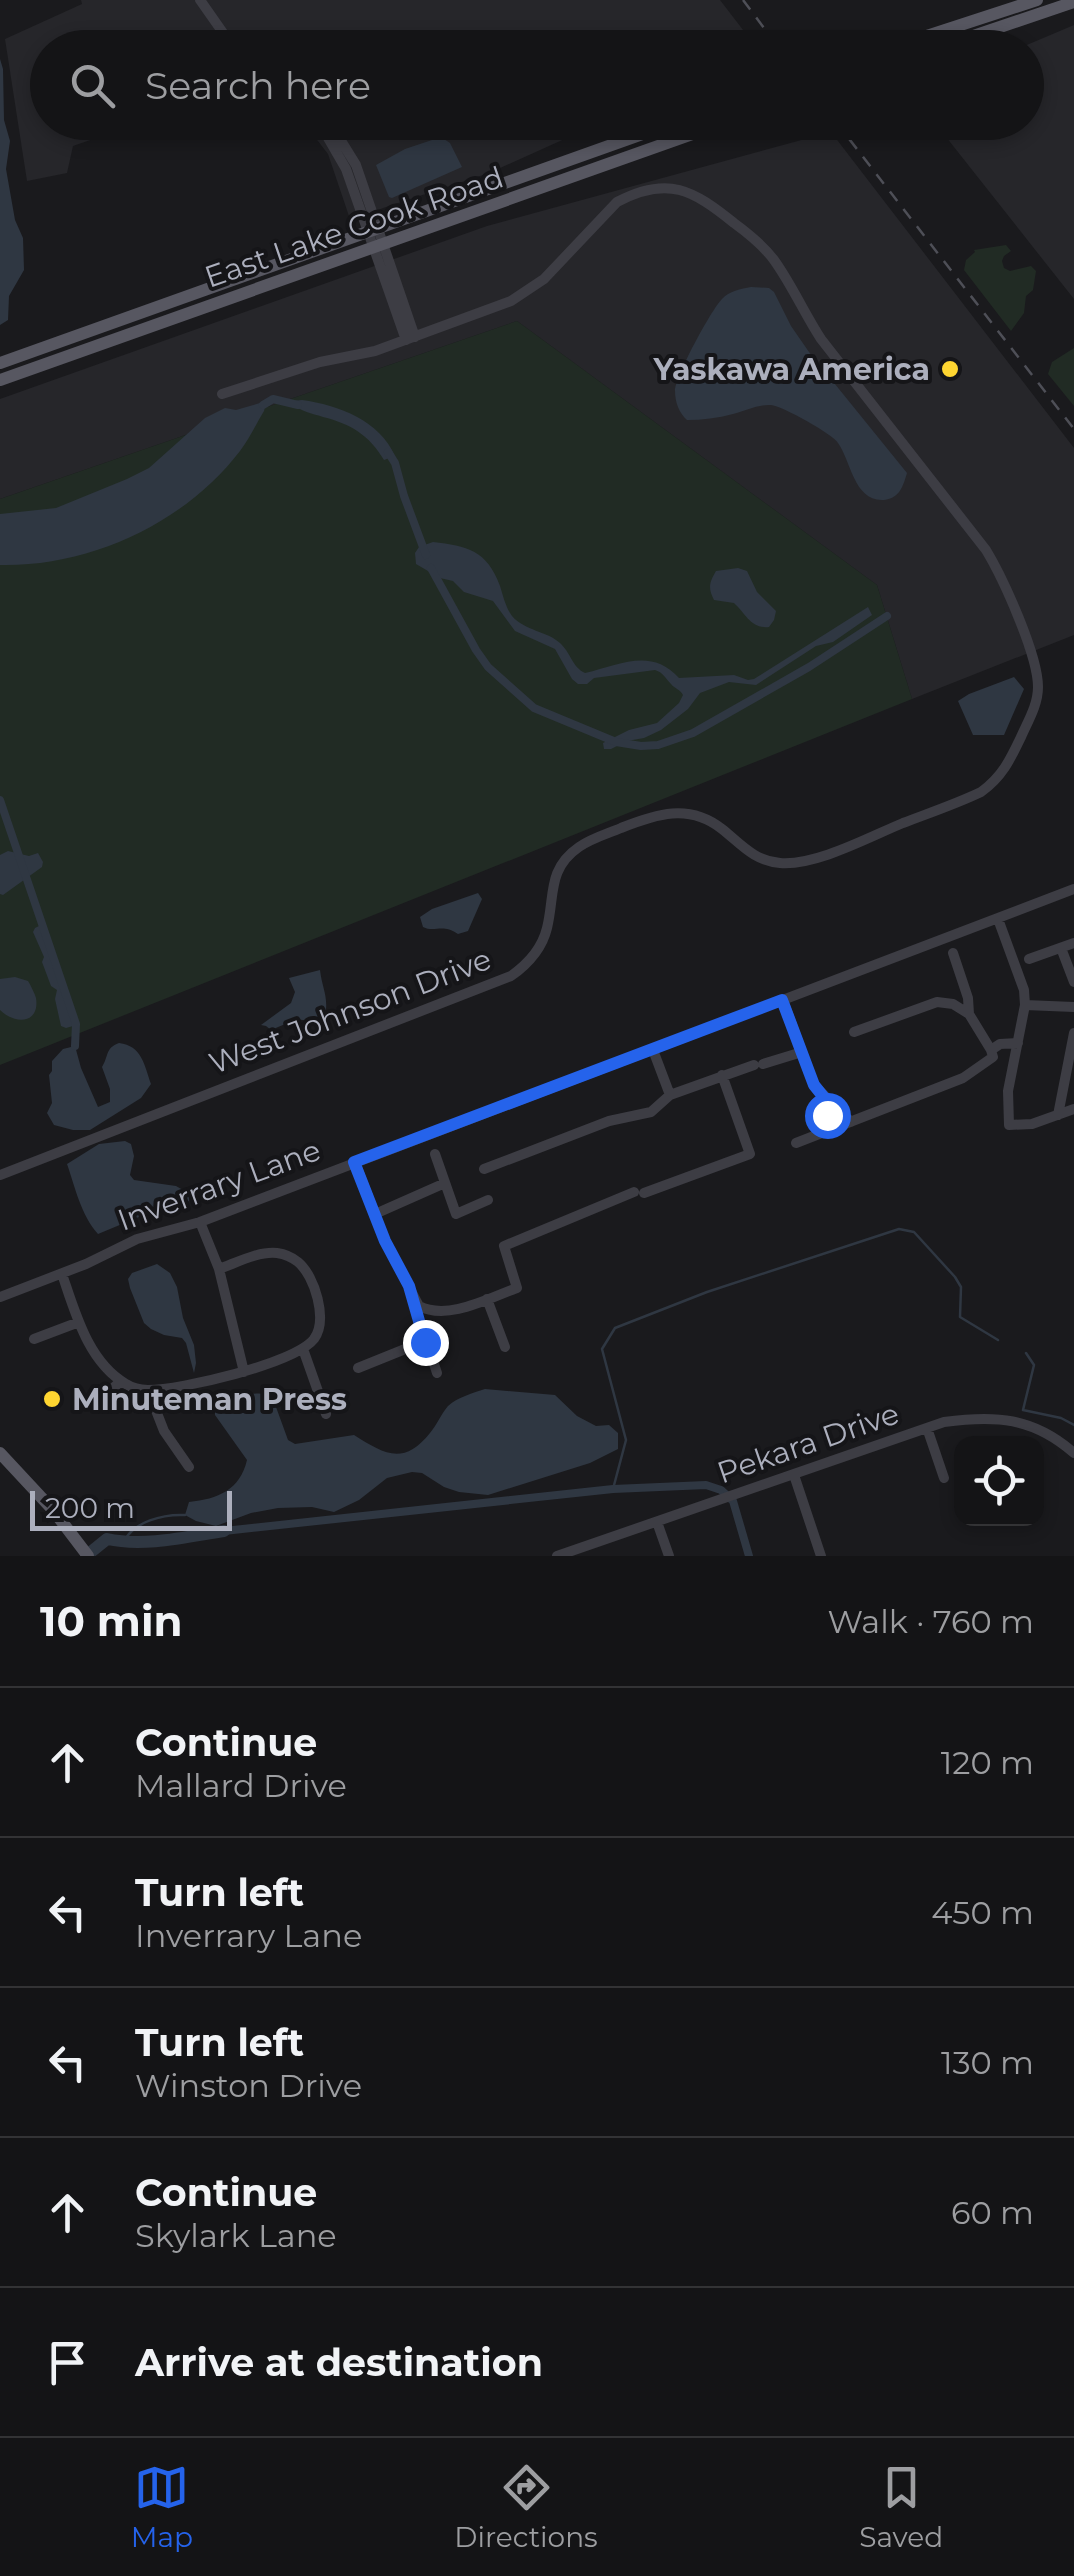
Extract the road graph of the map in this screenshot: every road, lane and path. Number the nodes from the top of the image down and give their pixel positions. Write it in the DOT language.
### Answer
graph roads {
  1 [pos="200,0"];
  2 [pos="1036,0"];
  3 [pos="1074,2"];
  4 [pos="222,30"];
  5 [pos="945,30"];
  6 [pos="991,30"];
  7 [pos="330,140"];
  8 [pos="626,140"];
  9 [pos="675,140"];
  10 [pos="373,230"];
  11 [pos="378,245"];
  12 [pos="410,338"];
  13 [pos="29,352"];
  14 [pos="0,363"];
  15 [pos="35,367"];
  16 [pos="0,380"];
  17 [pos="222,394"];
  18 [pos="1074,888"];
  19 [pos="998,919"];
  20 [pos="1074,943"];
  21 [pos="1061,948"];
  22 [pos="953,953"];
  23 [pos="1029,959"];
  24 [pos="1074,982"];
  25 [pos="782,1000"];
  26 [pos="1025,1005"];
  27 [pos="1074,1007"];
  28 [pos="969,1014"];
  29 [pos="854,1032"];
  30 [pos="1074,1033"];
  31 [pos="1018,1043"];
  32 [pos="653,1050"];
  33 [pos="991,1050"];
  34 [pos="802,1052"];
  35 [pos="722,1076"];
  36 [pos="1064,1081"];
  37 [pos="1074,1091"];
  38 [pos="670,1095"];
  39 [pos="826,1100"];
  40 [pos="1074,1109"];
  41 [pos="1058,1115"];
  42 [pos="851,1122"];
  43 [pos="830,1130"];
  44 [pos="796,1143"];
  45 [pos="435,1154"];
  46 [pos="354,1162"];
  47 [pos="484,1169"];
  48 [pos="0,1174"];
  49 [pos="445,1183"];
  50 [pos="488,1200"];
  51 [pos="375,1214"];
  52 [pos="200,1222"];
  53 [pos="218,1269"];
  54 [pos="62,1274"];
  55 [pos="409,1286"];
  56 [pos="0,1298"];
  57 [pos="487,1300"];
  58 [pos="79,1322"];
  59 [pos="34,1338"];
  60 [pos="425,1342"];
  61 [pos="505,1347"];
  62 [pos="303,1350"];
  63 [pos="358,1368"];
  64 [pos="244,1372"];
  65 [pos="437,1373"];
  66 [pos="120,1381"];
  67 [pos="148,1390"];
  68 [pos="93,1406"];
  69 [pos="326,1414"];
  70 [pos="927,1428"];
  71 [pos="0,1453"];
  72 [pos="1074,1453"];
  73 [pos="189,1467"];
  74 [pos="794,1475"];
  75 [pos="944,1478"];
  76 [pos="658,1522"];
  77 [pos="84,1551"];
  78 [pos="557,1556"];
  79 [pos="670,1556"];
  80 [pos="821,1556"];
  1 -- 4 [label="street"];
  2 -- 5 [label="main road"];
  3 -- 6 [label="main road"];
  7 -- 10 [label="street"];
  8 -- 10 [label="main road, East Lake Cook Road"];
  9 -- 11 [label="main road, East Lake Cook Road"];
  10 -- 11 [label="street"];
  10 -- 13 [label="main road, East Lake Cook Road"];
  11 -- 12 [label="street"];
  11 -- 15 [label="main road, East Lake Cook Road"];
  12 -- 17 [label="street, West Johnson Drive"];
  12 -- 48 [label="street, West Johnson Drive"];
  13 -- 14 [label="main road, East Lake Cook Road"];
  13 -- 15 [label="main road"];
  15 -- 16 [label="main road, East Lake Cook Road"];
  18 -- 19 [label="street, Inverrary Lane"];
  19 -- 25 [label="street, Inverrary Lane"];
  19 -- 26 [label="street"];
  20 -- 21 [label="street"];
  21 -- 23 [label="street"];
  21 -- 24 [label="street"];
  22 -- 28 [label="street"];
  25 -- 32 [label="street, Inverrary Lane"];
  25 -- 34 [label="street"];
  26 -- 27 [label="street"];
  26 -- 31 [label="street"];
  28 -- 29 [label="street"];
  28 -- 33 [label="street"];
  30 -- 36 [label="street"];
  31 -- 33 [label="street"];
  31 -- 41 [label="street"];
  32 -- 38 [label="street"];
  32 -- 46 [label="street, Inverrary Lane"];
  33 -- 42 [label="street"];
  34 -- 35 [label="street"];
  34 -- 39 [label="street"];
  35 -- 38 [label="street"];
  35 -- 57 [label="street"];
  36 -- 37 [label="street"];
  36 -- 41 [label="street"];
  38 -- 47 [label="street"];
  39 -- 42 [label="street"];
  39 -- 43 [label="street"];
  40 -- 41 [label="street"];
  42 -- 43 [label="street"];
  43 -- 44 [label="street"];
  45 -- 49 [label="street"];
  46 -- 51 [label="street"];
  46 -- 52 [label="street, Inverrary Lane"];
  49 -- 50 [label="street"];
  49 -- 51 [label="street"];
  51 -- 55 [label="street"];
  52 -- 53 [label="street"];
  52 -- 54 [label="street, Inverrary Lane"];
  53 -- 62 [label="street"];
  53 -- 64 [label="street"];
  54 -- 56 [label="street, Inverrary Lane"];
  54 -- 58 [label="street"];
  55 -- 57 [label="street"];
  55 -- 60 [label="street"];
  57 -- 61 [label="street"];
  58 -- 59 [label="street"];
  58 -- 66 [label="street"];
  60 -- 63 [label="street"];
  60 -- 65 [label="street"];
  62 -- 64 [label="street"];
  62 -- 69 [label="street"];
  64 -- 67 [label="street"];
  66 -- 67 [label="street"];
  66 -- 68 [label="street"];
  67 -- 73 [label="street"];
  70 -- 72 [label="street, Pekara Drive"];
  70 -- 74 [label="street, Pekara Drive"];
  70 -- 75 [label="street"];
  71 -- 77 [label="main road"];
  74 -- 76 [label="street, Pekara Drive"];
  74 -- 80 [label="street"];
  76 -- 78 [label="street, Pekara Drive"];
  76 -- 79 [label="street"];
}
